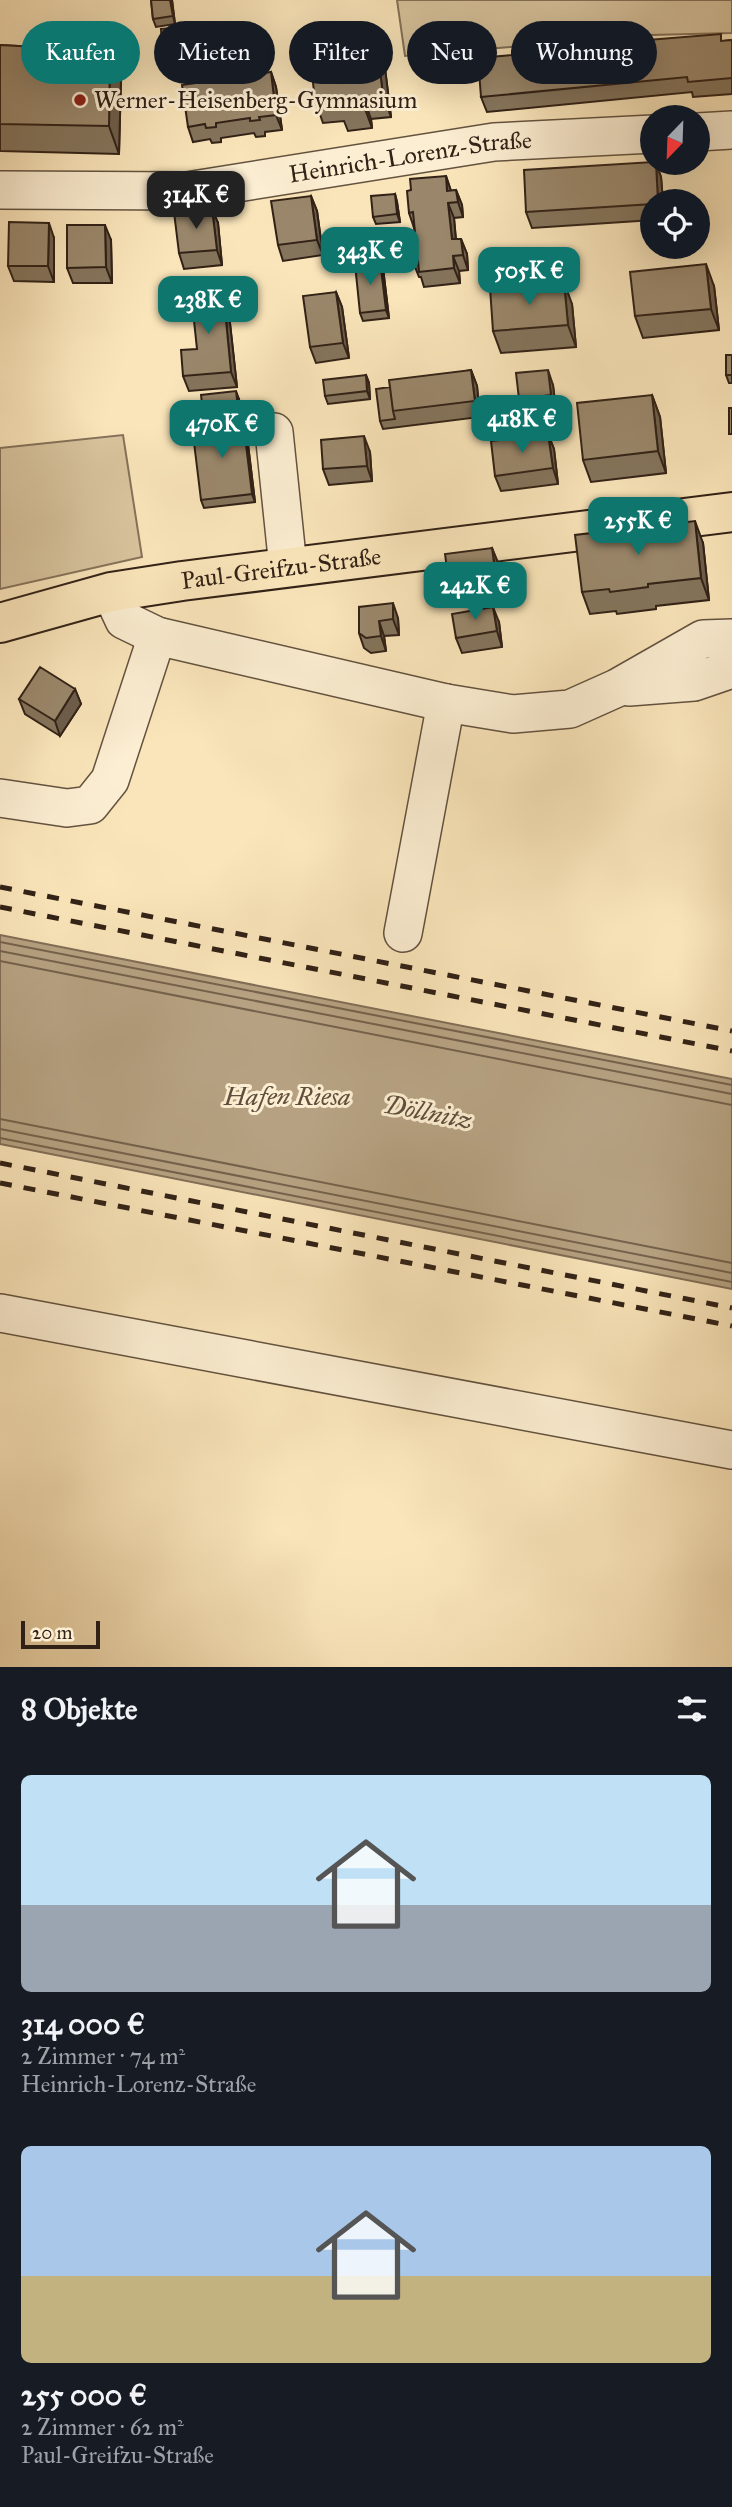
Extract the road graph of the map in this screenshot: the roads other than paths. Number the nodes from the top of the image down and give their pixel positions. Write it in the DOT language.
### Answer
graph roads {
  1 [pos="732,130"];
  2 [pos="710,131"];
  3 [pos="640,135"];
  4 [pos="0,190"];
  5 [pos="274,432"];
  6 [pos="732,512"];
  7 [pos="288,567"];
  8 [pos="111,592"];
  9 [pos="0,623"];
  10 [pos="157,636"];
  11 [pos="732,638"];
  12 [pos="732,669"];
  13 [pos="617,688"];
  14 [pos="446,703"];
  15 [pos="0,798"];
  16 [pos="403,933"];
  17 [pos="0,1313"];
  18 [pos="732,1450"];
  1 -- 2 [label="street"];
  3 -- 4 [label="street, Heinrich-Lorenz-Straße"];
  5 -- 7 [label="street"];
  6 -- 7 [label="main road, Paul-Greifzu-Straße"];
  7 -- 8 [label="main road, Paul-Greifzu-Straße"];
  8 -- 9 [label="main road, Paul-Greifzu-Straße"];
  8 -- 10 [label="street"];
  10 -- 14 [label="street"];
  10 -- 15 [label="street"];
  11 -- 13 [label="street"];
  12 -- 13 [label="street"];
  13 -- 14 [label="street"];
  14 -- 16 [label="street"];
  17 -- 18 [label="street"];
}
